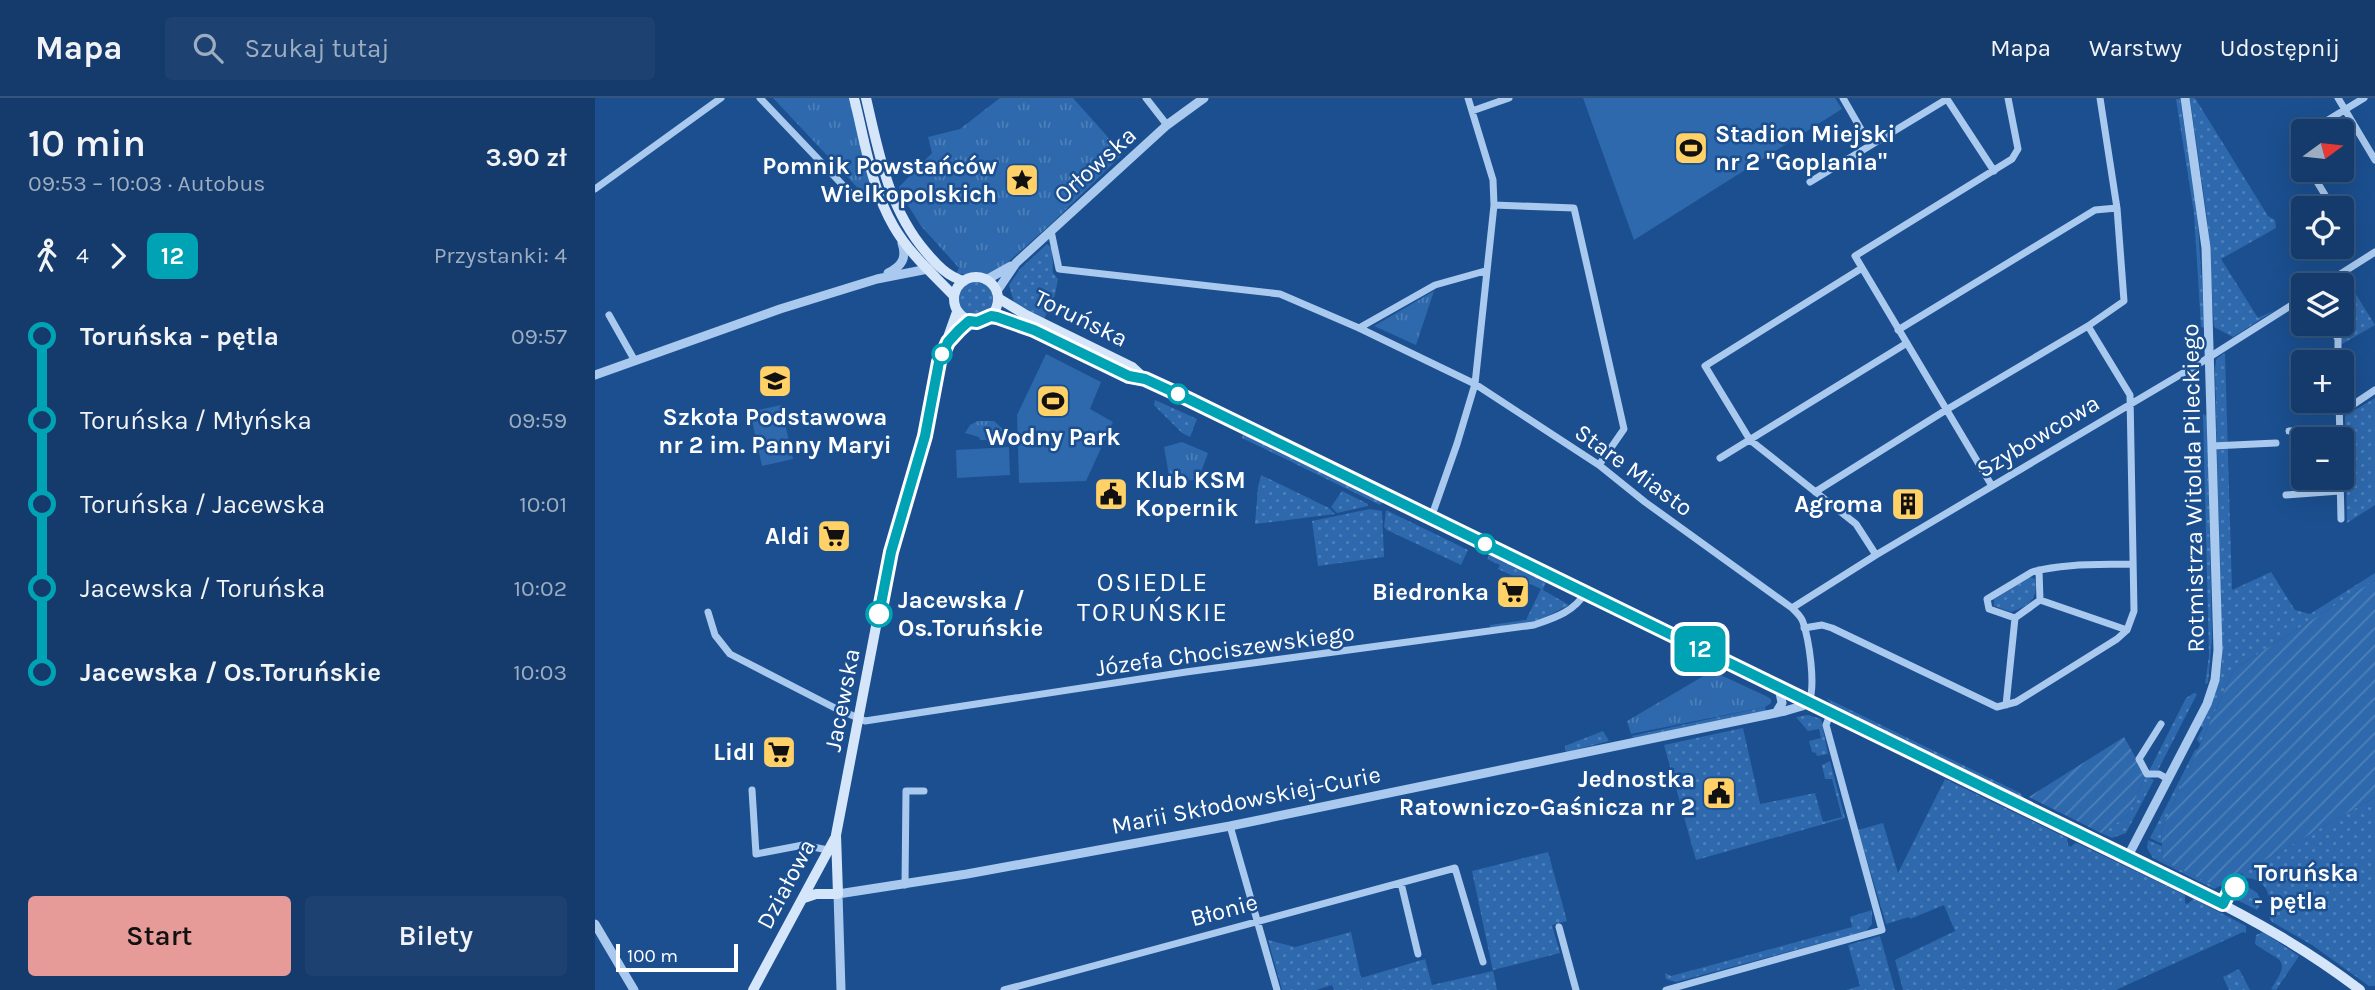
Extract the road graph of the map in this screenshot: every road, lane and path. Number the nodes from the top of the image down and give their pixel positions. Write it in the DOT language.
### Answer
graph roads {
  1 [pos="721,98"];
  2 [pos="760,98"];
  3 [pos="854,98"];
  4 [pos="866,98"];
  5 [pos="1146,98"];
  6 [pos="1204,98"];
  7 [pos="1468,98"];
  8 [pos="1509,98"];
  9 [pos="1843,98"];
  10 [pos="2008,98"];
  11 [pos="2100,98"];
  12 [pos="2185,98"];
  13 [pos="2338,98"];
  14 [pos="2364,98"];
  15 [pos="1947,99"];
  16 [pos="2345,110"];
  17 [pos="1472,111"];
  18 [pos="2330,119"];
  19 [pos="1167,125"];
  20 [pos="1871,145"];
  21 [pos="2375,160"];
  22 [pos="1994,171"];
  23 [pos="1810,182"];
  24 [pos="595,189"];
  25 [pos="857,200"];
  26 [pos="1494,205"];
  27 [pos="2117,208"];
  28 [pos="1051,231"];
  29 [pos="901,237"];
  30 [pos="2375,252"];
  31 [pos="1016,263"];
  32 [pos="1862,268"];
  33 [pos="927,269"];
  34 [pos="1485,271"];
  35 [pos="2342,273"];
  36 [pos="877,279"];
  37 [pos="986,280"];
  38 [pos="964,281"];
  39 [pos="997,294"];
  40 [pos="954,296"];
  41 [pos="2291,305"];
  42 [pos="957,312"];
  43 [pos="609,316"];
  44 [pos="991,316"];
  45 [pos="969,321"];
  46 [pos="2088,326"];
  47 [pos="1359,328"];
  48 [pos="1899,330"];
  49 [pos="948,342"];
  50 [pos="1907,343"];
  51 [pos="2210,356"];
  52 [pos="635,361"];
  53 [pos="595,375"];
  54 [pos="1145,379"];
  55 [pos="1475,384"];
  56 [pos="2375,390"];
  57 [pos="2130,403"];
  58 [pos="2354,404"];
  59 [pos="1946,410"];
  60 [pos="1750,440"];
  61 [pos="2276,443"];
  62 [pos="2212,446"];
  63 [pos="1720,458"];
  64 [pos="1599,465"];
  65 [pos="1992,486"];
  66 [pos="1815,492"];
  67 [pos="2340,492"];
  68 [pos="2286,495"];
  69 [pos="1431,518"];
  70 [pos="2341,519"];
  71 [pos="1877,555"];
  72 [pos="2133,564"];
  73 [pos="2039,570"];
  74 [pos="1585,593"];
  75 [pos="2041,600"];
  76 [pos="1792,608"];
  77 [pos="708,612"];
  78 [pos="2015,618"];
  79 [pos="1804,628"];
  80 [pos="2127,630"];
  81 [pos="1779,687"];
  82 [pos="1809,702"];
  83 [pos="2006,705"];
  84 [pos="1831,712"];
  85 [pos="1776,713"];
  86 [pos="859,719"];
  87 [pos="2161,724"];
  88 [pos="2168,779"];
  89 [pos="752,790"];
  90 [pos="924,791"];
  91 [pos="1230,827"];
  92 [pos="837,835"];
  93 [pos="828,850"];
  94 [pos="2127,859"];
  95 [pos="1401,883"];
  96 [pos="905,885"];
  97 [pos="838,894"];
  98 [pos="804,898"];
  99 [pos="1258,921"];
  100 [pos="595,924"];
  101 [pos="1559,927"];
  102 [pos="1418,954"];
  103 [pos="1483,962"];
  104 [pos="634,990"];
  105 [pos="753,990"];
  106 [pos="841,990"];
  107 [pos="1004,990"];
  108 [pos="1277,990"];
  109 [pos="1576,990"];
  110 [pos="1666,990"];
  111 [pos="2360,990"];
  1 -- 24 [label="street"];
  2 -- 25 [label="street"];
  3 -- 29 [label="main road"];
  4 -- 38 [label="main road"];
  5 -- 19 [label="street"];
  6 -- 19 [label="street, Orłowska"];
  7 -- 17 [label="street"];
  8 -- 17 [label="street"];
  9 -- 20 [label="street"];
  10 -- 22 [label="street"];
  11 -- 27 [label="street"];
  12 -- 51 [label="street, Rotmistrza Witolda Pileckiego"];
  13 -- 16 [label="street"];
  14 -- 16 [label="street"];
  15 -- 20 [label="street"];
  15 -- 22 [label="street"];
  16 -- 18 [label="street"];
  16 -- 21 [label="street"];
  17 -- 26 [label="street"];
  19 -- 28 [label="street, Orłowska"];
  20 -- 23 [label="street"];
  22 -- 32 [label="street"];
  26 -- 34 [label="street"];
  26 -- 64 [label="street"];
  27 -- 46 [label="street"];
  27 -- 48 [label="street"];
  28 -- 31 [label="street, Orłowska"];
  28 -- 47 [label="street, Stare Miasto"];
  29 -- 33 [label="main road"];
  29 -- 36 [label="street"];
  30 -- 35 [label="street"];
  31 -- 37 [label="street, Orłowska"];
  31 -- 39 [label="street, Orłowska"];
  32 -- 48 [label="street"];
  32 -- 60 [label="street"];
  33 -- 36 [label="street"];
  33 -- 40 [label="main road"];
  34 -- 47 [label="street"];
  34 -- 55 [label="street"];
  36 -- 52 [label="street"];
  37 -- 38 [label="main road"];
  37 -- 39 [label="main road"];
  38 -- 40 [label="main road"];
  39 -- 44 [label="main road"];
  39 -- 54 [label="main road, Toruńska"];
  40 -- 42 [label="main road"];
  41 -- 51 [label="street, Szybowcowa"];
  42 -- 45 [label="main road"];
  42 -- 49 [label="main road, Jacewska"];
  43 -- 52 [label="street"];
  44 -- 45 [label="main road"];
  44 -- 54 [label="main road, Toruńska"];
  45 -- 49 [label="main road, Jacewska"];
  46 -- 57 [label="street"];
  46 -- 59 [label="street"];
  47 -- 55 [label="street, Stare Miasto"];
  48 -- 50 [label="street"];
  49 -- 86 [label="main road, Jacewska"];
  50 -- 59 [label="street"];
  50 -- 60 [label="street"];
  51 -- 57 [label="street, Szybowcowa"];
  51 -- 62 [label="street, Rotmistrza Witolda Pileckiego"];
  52 -- 53 [label="street"];
  54 -- 69 [label="main road, Toruńska"];
  55 -- 64 [label="street, Stare Miasto"];
  55 -- 69 [label="street"];
  56 -- 58 [label="street"];
  57 -- 65 [label="street, Szybowcowa"];
  57 -- 72 [label="street"];
  59 -- 65 [label="street"];
  59 -- 66 [label="street"];
  60 -- 63 [label="street"];
  60 -- 66 [label="street"];
  61 -- 62 [label="street"];
  62 -- 88 [label="street, Rotmistrza Witolda Pileckiego"];
  64 -- 76 [label="street, Stare Miasto"];
  65 -- 71 [label="street, Szybowcowa"];
  66 -- 71 [label="street"];
  67 -- 68 [label="street"];
  67 -- 70 [label="street"];
  69 -- 74 [label="main road, Toruńska"];
  71 -- 76 [label="street, Szybowcowa"];
  72 -- 73 [label="street"];
  72 -- 80 [label="street"];
  73 -- 75 [label="street"];
  73 -- 78 [label="street"];
  74 -- 81 [label="main road, Toruńska"];
  74 -- 86 [label="street, Józefa Chociszewskiego"];
  75 -- 78 [label="street"];
  75 -- 80 [label="street"];
  76 -- 79 [label="street, Stare Miasto"];
  77 -- 86 [label="street"];
  78 -- 83 [label="street"];
  79 -- 82 [label="street, Stare Miasto"];
  79 -- 83 [label="street"];
  80 -- 83 [label="street"];
  81 -- 82 [label="main road, Toruńska"];
  81 -- 85 [label="street"];
  82 -- 84 [label="main road, Toruńska"];
  82 -- 85 [label="street, Marii Skłodowskiej-Curie"];
  84 -- 94 [label="main road, Toruńska"];
  84 -- 110 [label="street"];
  85 -- 91 [label="street, Marii Skłodowskiej-Curie"];
  86 -- 92 [label="main road, Jacewska"];
  87 -- 88 [label="street"];
  88 -- 94 [label="street, Rotmistrza Witolda Pileckiego"];
  89 -- 93 [label="street"];
  90 -- 96 [label="street"];
  91 -- 96 [label="street, Marii Skłodowskiej-Curie"];
  91 -- 99 [label="street"];
  92 -- 93 [label="main road, Działowa"];
  92 -- 97 [label="main road, Jacewska"];
  93 -- 98 [label="main road, Działowa"];
  94 -- 111 [label="main road, Toruńska"];
  95 -- 99 [label="street, Błonie"];
  95 -- 102 [label="street"];
  95 -- 103 [label="street, Błonie"];
  96 -- 97 [label="street, Marii Skłodowskiej-Curie"];
  97 -- 98 [label="main road, Marii Skłodowskiej-Curie"];
  97 -- 106 [label="street, Jacewska"];
  98 -- 105 [label="main road, Działowa"];
  99 -- 107 [label="street, Błonie"];
  99 -- 108 [label="street"];
  100 -- 104 [label="street"];
  101 -- 109 [label="street"];
}
